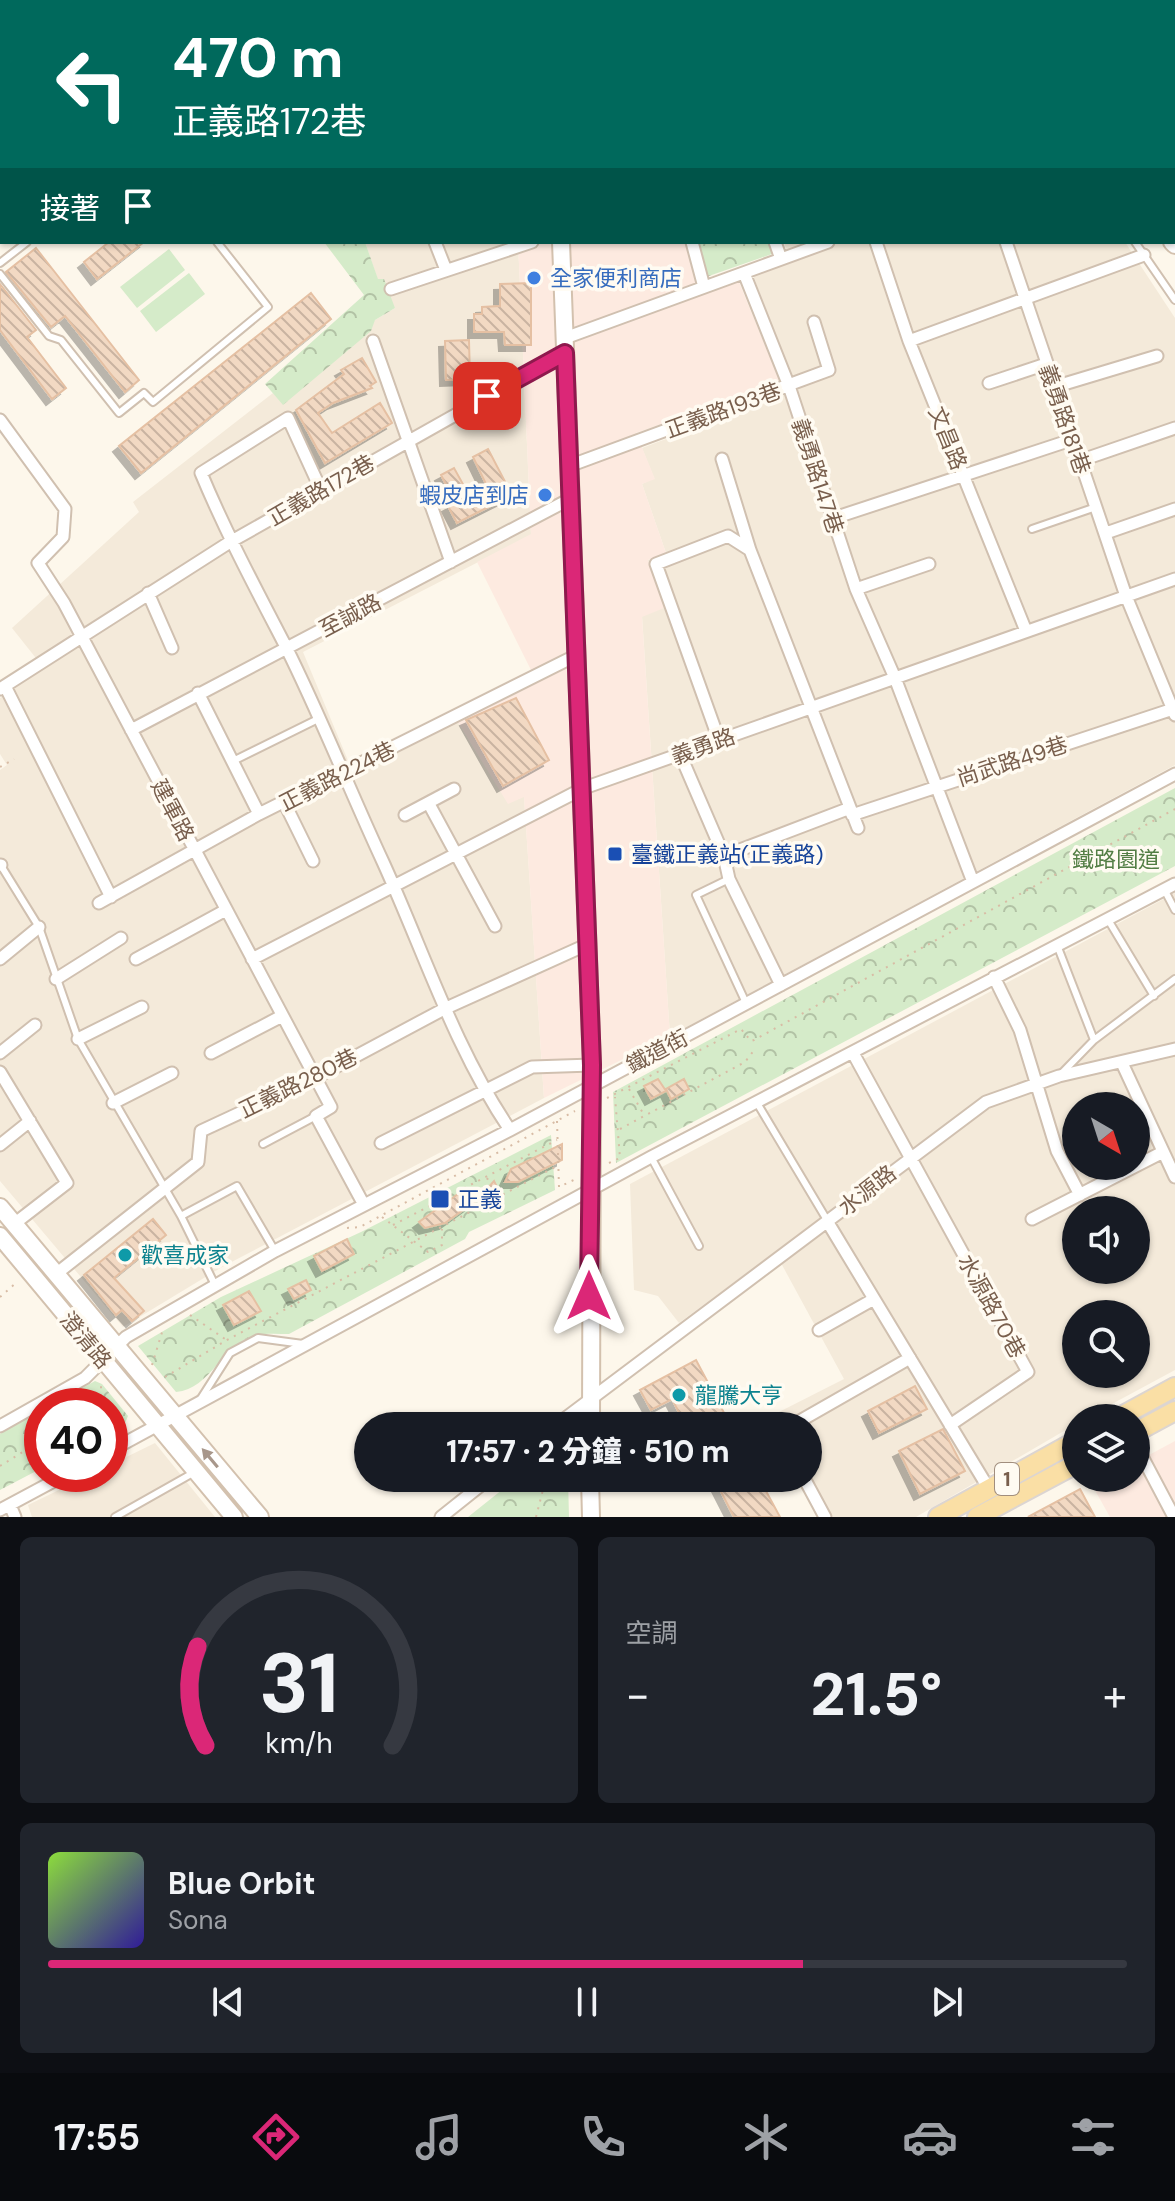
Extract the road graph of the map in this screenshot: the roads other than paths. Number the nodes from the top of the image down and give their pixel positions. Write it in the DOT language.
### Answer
graph roads {
  1 [pos="24,244"];
  2 [pos="219,244"];
  3 [pos="436,244"];
  4 [pos="526,244"];
  5 [pos="561,244"];
  6 [pos="693,244"];
  7 [pos="776,244"];
  8 [pos="822,244"];
  9 [pos="877,244"];
  10 [pos="1007,244"];
  11 [pos="1136,244"];
  12 [pos="1144,255"];
  13 [pos="781,259"];
  14 [pos="0,263"];
  15 [pos="446,270"];
  16 [pos="744,273"];
  17 [pos="0,274"];
  18 [pos="704,287"];
  19 [pos="391,289"];
  20 [pos="1175,300"];
  21 [pos="1024,302"];
  22 [pos="814,322"];
  23 [pos="373,341"];
  24 [pos="909,341"];
  25 [pos="565,346"];
  26 [pos="1157,356"];
  27 [pos="1046,364"];
  28 [pos="989,383"];
  29 [pos="789,386"];
  30 [pos="1054,387"];
  31 [pos="0,420"];
  32 [pos="1175,428"];
  33 [pos="409,438"];
  34 [pos="1071,440"];
  35 [pos="722,459"];
  36 [pos="1079,461"];
  37 [pos="569,466"];
  38 [pos="962,473"];
  39 [pos="321,490"];
  40 [pos="570,499"];
  41 [pos="1096,507"];
  42 [pos="1175,509"];
  43 [pos="831,519"];
  44 [pos="1032,529"];
  45 [pos="1106,533"];
  46 [pos="230,542"];
  47 [pos="750,550"];
  48 [pos="451,562"];
  49 [pos="929,564"];
  50 [pos="1175,579"];
  51 [pos="856,589"];
  52 [pos="148,593"];
  53 [pos="1126,596"];
  54 [pos="1026,631"];
  55 [pos="81,636"];
  56 [pos="172,648"];
  57 [pos="286,648"];
  58 [pos="577,655"];
  59 [pos="895,678"];
  60 [pos="3,687"];
  61 [pos="1171,691"];
  62 [pos="198,693"];
  63 [pos="812,707"];
  64 [pos="1174,712"];
  65 [pos="318,719"];
  66 [pos="131,730"];
  67 [pos="719,740"];
  68 [pos="680,754"];
  69 [pos="233,761"];
  70 [pos="342,774"];
  71 [pos="1175,774"];
  72 [pos="936,786"];
  73 [pos="584,788"];
  74 [pos="454,789"];
  75 [pos="285,804"];
  76 [pos="429,804"];
  77 [pos="851,811"];
  78 [pos="259,814"];
  79 [pos="405,815"];
  80 [pos="858,828"];
  81 [pos="195,850"];
  82 [pos="455,853"];
  83 [pos="724,856"];
  84 [pos="313,861"];
  85 [pos="0,865"];
  86 [pos="729,879"];
  87 [pos="973,882"];
  88 [pos="394,886"];
  89 [pos="1169,886"];
  90 [pos="111,897"];
  91 [pos="99,903"];
  92 [pos="226,910"];
  93 [pos="1175,910"];
  94 [pos="1107,918"];
  95 [pos="495,926"];
  96 [pos="39,927"];
  97 [pos="121,938"];
  98 [pos="586,945"];
  99 [pos="1057,945"];
  100 [pos="0,959"];
  101 [pos="136,959"];
  102 [pos="252,959"];
  103 [pos="994,977"];
  104 [pos="56,979"];
  105 [pos="1175,979"];
  106 [pos="781,985"];
  107 [pos="1154,996"];
  108 [pos="746,1004"];
  109 [pos="142,1007"];
  110 [pos="444,1009"];
  111 [pos="282,1016"];
  112 [pos="35,1025"];
  113 [pos="78,1039"];
  114 [pos="1094,1040"];
  115 [pos="1175,1049"];
  116 [pos="0,1053"];
  117 [pos="211,1053"];
  118 [pos="853,1053"];
  119 [pos="1122,1063"];
  120 [pos="592,1065"];
  121 [pos="0,1072"];
  122 [pos="172,1073"];
  123 [pos="1059,1076"];
  124 [pos="315,1078"];
  125 [pos="591,1085"];
  126 [pos="1035,1085"];
  127 [pos="483,1090"];
  128 [pos="113,1103"];
  129 [pos="757,1103"];
  130 [pos="316,1116"];
  131 [pos="30,1121"];
  132 [pos="510,1130"];
  133 [pos="381,1143"];
  134 [pos="263,1144"];
  135 [pos="0,1145"];
  136 [pos="1163,1152"];
  137 [pos="911,1156"];
  138 [pos="651,1157"];
  139 [pos="1175,1177"];
  140 [pos="162,1188"];
  141 [pos="590,1191"];
  142 [pos="1080,1195"];
  143 [pos="364,1205"];
  144 [pos="0,1208"];
  145 [pos="181,1216"];
  146 [pos="1032,1219"];
  147 [pos="827,1221"];
  148 [pos="14,1224"];
  149 [pos="0,1236"];
  150 [pos="699,1246"];
  151 [pos="275,1251"];
  152 [pos="56,1274"];
  153 [pos="215,1285"];
  154 [pos="874,1299"];
  155 [pos="819,1330"];
  156 [pos="306,1344"];
  157 [pos="115,1347"];
  158 [pos="910,1358"];
  159 [pos="103,1360"];
  160 [pos="1175,1387"];
  161 [pos="591,1398"];
  162 [pos="199,1402"];
  163 [pos="1144,1404"];
  164 [pos="1175,1411"];
  165 [pos="573,1412"];
  166 [pos="591,1412"];
  167 [pos="816,1412"];
  168 [pos="174,1416"];
  169 [pos="1150,1424"];
  170 [pos="158,1425"];
  171 [pos="950,1425"];
  172 [pos="0,1426"];
  173 [pos="128,1441"];
  174 [pos="1062,1449"];
  175 [pos="196,1471"];
  176 [pos="1062,1471"];
  177 [pos="1150,1472"];
  178 [pos="989,1489"];
  179 [pos="38,1492"];
  180 [pos="472,1492"];
  181 [pos="590,1492"];
  182 [pos="812,1492"];
  183 [pos="8,1511"];
  184 [pos="115,1517"];
  185 [pos="234,1517"];
  186 [pos="260,1517"];
  187 [pos="441,1517"];
  188 [pos="591,1517"];
  189 [pos="825,1517"];
  190 [pos="938,1517"];
  191 [pos="977,1517"];
  192 [pos="1174,1517"];
  1 -- 14 [label="lane"];
  2 -- 17 [label="lane"];
  3 -- 15 [label="street"];
  4 -- 15 [label="street"];
  5 -- 25 [label="street"];
  6 -- 18 [label="street"];
  7 -- 13 [label="street"];
  8 -- 13 [label="street, 正義路172巷"];
  9 -- 24 [label="street, 文昌路"];
  10 -- 21 [label="street, 義勇路181巷"];
  11 -- 12 [label="lane"];
  12 -- 20 [label="lane"];
  12 -- 21 [label="street"];
  13 -- 16 [label="street, 正義路172巷"];
  15 -- 19 [label="street"];
  16 -- 18 [label="street, 正義路172巷"];
  16 -- 29 [label="street, 義勇路147巷"];
  18 -- 25 [label="street, 正義路172巷"];
  21 -- 24 [label="street"];
  21 -- 27 [label="street, 義勇路181巷"];
  22 -- 29 [label="street, 正義路193巷"];
  23 -- 33 [label="street"];
  24 -- 38 [label="street, 文昌路"];
  25 -- 33 [label="street, 正義路172巷"];
  25 -- 37 [label="street"];
  26 -- 30 [label="street"];
  27 -- 28 [label="street"];
  27 -- 30 [label="street, 義勇路181巷"];
  29 -- 37 [label="street, 正義路193巷"];
  29 -- 43 [label="street, 義勇路147巷"];
  30 -- 34 [label="street, 義勇路181巷"];
  31 -- 55 [label="street, 建軍路"];
  32 -- 36 [label="street"];
  33 -- 39 [label="street, 正義路172巷"];
  33 -- 48 [label="street"];
  34 -- 36 [label="street, 義勇路181巷"];
  34 -- 38 [label="street"];
  35 -- 47 [label="street"];
  36 -- 41 [label="street, 義勇路181巷"];
  37 -- 40 [label="street"];
  38 -- 43 [label="street"];
  38 -- 54 [label="street, 文昌路"];
  39 -- 46 [label="street, 正義路172巷"];
  39 -- 46 [label="street"];
  40 -- 48 [label="street, 至誠路"];
  40 -- 58 [label="street"];
  41 -- 44 [label="lane"];
  41 -- 45 [label="street, 義勇路181巷"];
  42 -- 45 [label="street"];
  43 -- 51 [label="street, 義勇路147巷"];
  45 -- 53 [label="street, 義勇路181巷"];
  46 -- 52 [label="street, 正義路172巷"];
  46 -- 57 [label="street"];
  47 -- 63 [label="street"];
  47 -- 67 [label="street"];
  48 -- 57 [label="street, 至誠路"];
  49 -- 51 [label="street"];
  50 -- 53 [label="street, 義勇路"];
  51 -- 59 [label="street, 義勇路147巷"];
  52 -- 55 [label="street, 正義路172巷"];
  52 -- 56 [label="street"];
  53 -- 54 [label="street, 義勇路"];
  53 -- 61 [label="street, 義勇路181巷"];
  54 -- 59 [label="street, 義勇路"];
  55 -- 60 [label="street, 正義路172巷"];
  55 -- 66 [label="street, 建軍路"];
  57 -- 62 [label="street, 至誠路"];
  57 -- 65 [label="street"];
  58 -- 70 [label="street, 正義路224巷"];
  58 -- 73 [label="street"];
  59 -- 63 [label="street, 義勇路"];
  59 -- 72 [label="street, 義勇路147巷"];
  60 -- 90 [label="street"];
  61 -- 64 [label="street, 義勇路181巷"];
  62 -- 66 [label="street, 至誠路"];
  62 -- 69 [label="street"];
  63 -- 67 [label="street, 義勇路"];
  63 -- 77 [label="street"];
  64 -- 72 [label="street, 尚武路49巷"];
  65 -- 69 [label="lane"];
  65 -- 70 [label="street"];
  66 -- 81 [label="street, 建軍路"];
  67 -- 68 [label="street, 義勇路"];
  68 -- 73 [label="street, 義勇路"];
  68 -- 83 [label="street"];
  69 -- 78 [label="street"];
  70 -- 75 [label="street, 正義路224巷"];
  70 -- 88 [label="street"];
  71 -- 87 [label="street, 鐵道街"];
  72 -- 77 [label="street, 尚武路49巷"];
  72 -- 87 [label="street, 義勇路147巷"];
  73 -- 82 [label="street, 義勇路"];
  73 -- 98 [label="street"];
  74 -- 76 [label="street"];
  75 -- 78 [label="street, 正義路224巷"];
  75 -- 84 [label="street"];
  76 -- 79 [label="street"];
  76 -- 82 [label="street"];
  77 -- 80 [label="street"];
  77 -- 83 [label="street, 尚武路49巷"];
  78 -- 81 [label="street, 正義路224巷"];
  81 -- 90 [label="street, 正義路224巷"];
  81 -- 92 [label="street, 建軍路"];
  82 -- 88 [label="street, 義勇路"];
  82 -- 95 [label="street"];
  83 -- 86 [label="street"];
  85 -- 96 [label="lane"];
  86 -- 106 [label="street"];
  86 -- 108 [label="lane"];
  87 -- 106 [label="street, 鐵道街"];
  88 -- 102 [label="street, 義勇路"];
  88 -- 110 [label="street"];
  89 -- 93 [label="lane"];
  89 -- 94 [label="street"];
  90 -- 91 [label="street, 正義路224巷"];
  92 -- 101 [label="street"];
  92 -- 102 [label="street, 建軍路"];
  94 -- 99 [label="street"];
  94 -- 107 [label="lane"];
  96 -- 100 [label="street"];
  96 -- 104 [label="lane"];
  97 -- 104 [label="street"];
  98 -- 110 [label="street, 正義路280巷"];
  98 -- 120 [label="street"];
  99 -- 103 [label="street"];
  99 -- 114 [label="lane"];
  102 -- 111 [label="street, 建軍路"];
  103 -- 118 [label="street"];
  103 -- 126 [label="street"];
  104 -- 113 [label="lane"];
  105 -- 107 [label="lane"];
  106 -- 108 [label="street, 鐵道街"];
  107 -- 114 [label="lane"];
  108 -- 125 [label="street, 鐵道街"];
  109 -- 113 [label="street"];
  110 -- 124 [label="street, 正義路280巷"];
  110 -- 127 [label="street"];
  111 -- 117 [label="street"];
  111 -- 124 [label="street, 建軍路"];
  112 -- 116 [label="street"];
  113 -- 128 [label="lane"];
  114 -- 123 [label="lane"];
  115 -- 119 [label="street, 水源路"];
  118 -- 129 [label="street"];
  118 -- 137 [label="street"];
  119 -- 123 [label="street, 水源路"];
  119 -- 136 [label="street"];
  120 -- 125 [label="street"];
  120 -- 127 [label="street"];
  121 -- 131 [label="street"];
  122 -- 128 [label="street"];
  123 -- 126 [label="street, 水源路"];
  124 -- 130 [label="street, 建軍路"];
  124 -- 140 [label="street, 正義路280巷"];
  125 -- 132 [label="street, 鐵道街"];
  125 -- 141 [label="street"];
  126 -- 137 [label="street, 水源路"];
  126 -- 142 [label="street"];
  127 -- 132 [label="street"];
  127 -- 133 [label="street"];
  128 -- 140 [label="lane"];
  129 -- 138 [label="street"];
  129 -- 147 [label="lane"];
  130 -- 134 [label="lane"];
  130 -- 143 [label="street"];
  131 -- 135 [label="street"];
  131 -- 148 [label="street"];
  132 -- 143 [label="street, 鐵道街"];
  136 -- 139 [label="street"];
  136 -- 142 [label="street"];
  137 -- 147 [label="street, 水源路"];
  137 -- 171 [label="street, 水源路70巷"];
  138 -- 141 [label="street"];
  138 -- 150 [label="lane"];
  140 -- 145 [label="lane"];
  140 -- 152 [label="street, 正義路280巷"];
  141 -- 156 [label="street"];
  141 -- 161 [label="street"];
  142 -- 146 [label="street"];
  143 -- 151 [label="street, 鐵道街"];
  144 -- 148 [label="street, 澄清路"];
  144 -- 157 [label="street, 澄清路"];
  145 -- 151 [label="lane"];
  145 -- 153 [label="lane"];
  147 -- 154 [label="street"];
  147 -- 161 [label="street, 水源路"];
  148 -- 152 [label="street, 澄清路"];
  149 -- 159 [label="street, 澄清路"];
  151 -- 153 [label="street, 鐵道街"];
  152 -- 157 [label="street, 澄清路"];
  153 -- 157 [label="street, 鐵道街"];
  154 -- 155 [label="street"];
  154 -- 158 [label="street"];
  156 -- 162 [label="street"];
  156 -- 162 [label="lane"];
  157 -- 159 [label="street, 鐵道街"];
  157 -- 168 [label="street, 澄清路"];
  158 -- 167 [label="street"];
  158 -- 171 [label="street"];
  159 -- 170 [label="street, 澄清路"];
  159 -- 172 [label="street, 鐵道街"];
  160 -- 163 [label="main road"];
  161 -- 165 [label="street, 水源路"];
  161 -- 166 [label="street"];
  162 -- 168 [label="street"];
  164 -- 169 [label="main road"];
  168 -- 170 [label="street"];
  186 -- 168 [label="street, 澄清路, one-way"];
  170 -- 173 [label="street"];
  170 -- 175 [label="street, 澄清路"];
  171 -- 178 [label="street"];
  174 -- 178 [label="main road, 1"];
  175 -- 184 [label="lane"];
  175 -- 185 [label="street, 澄清路"];
  176 -- 191 [label="main road, 1"];
  177 -- 192 [label="street"];
  178 -- 190 [label="main road, 1"];
  179 -- 183 [label="street"];
  180 -- 187 [label="street"];
  181 -- 188 [label="street"];
  182 -- 189 [label="street"];
}
